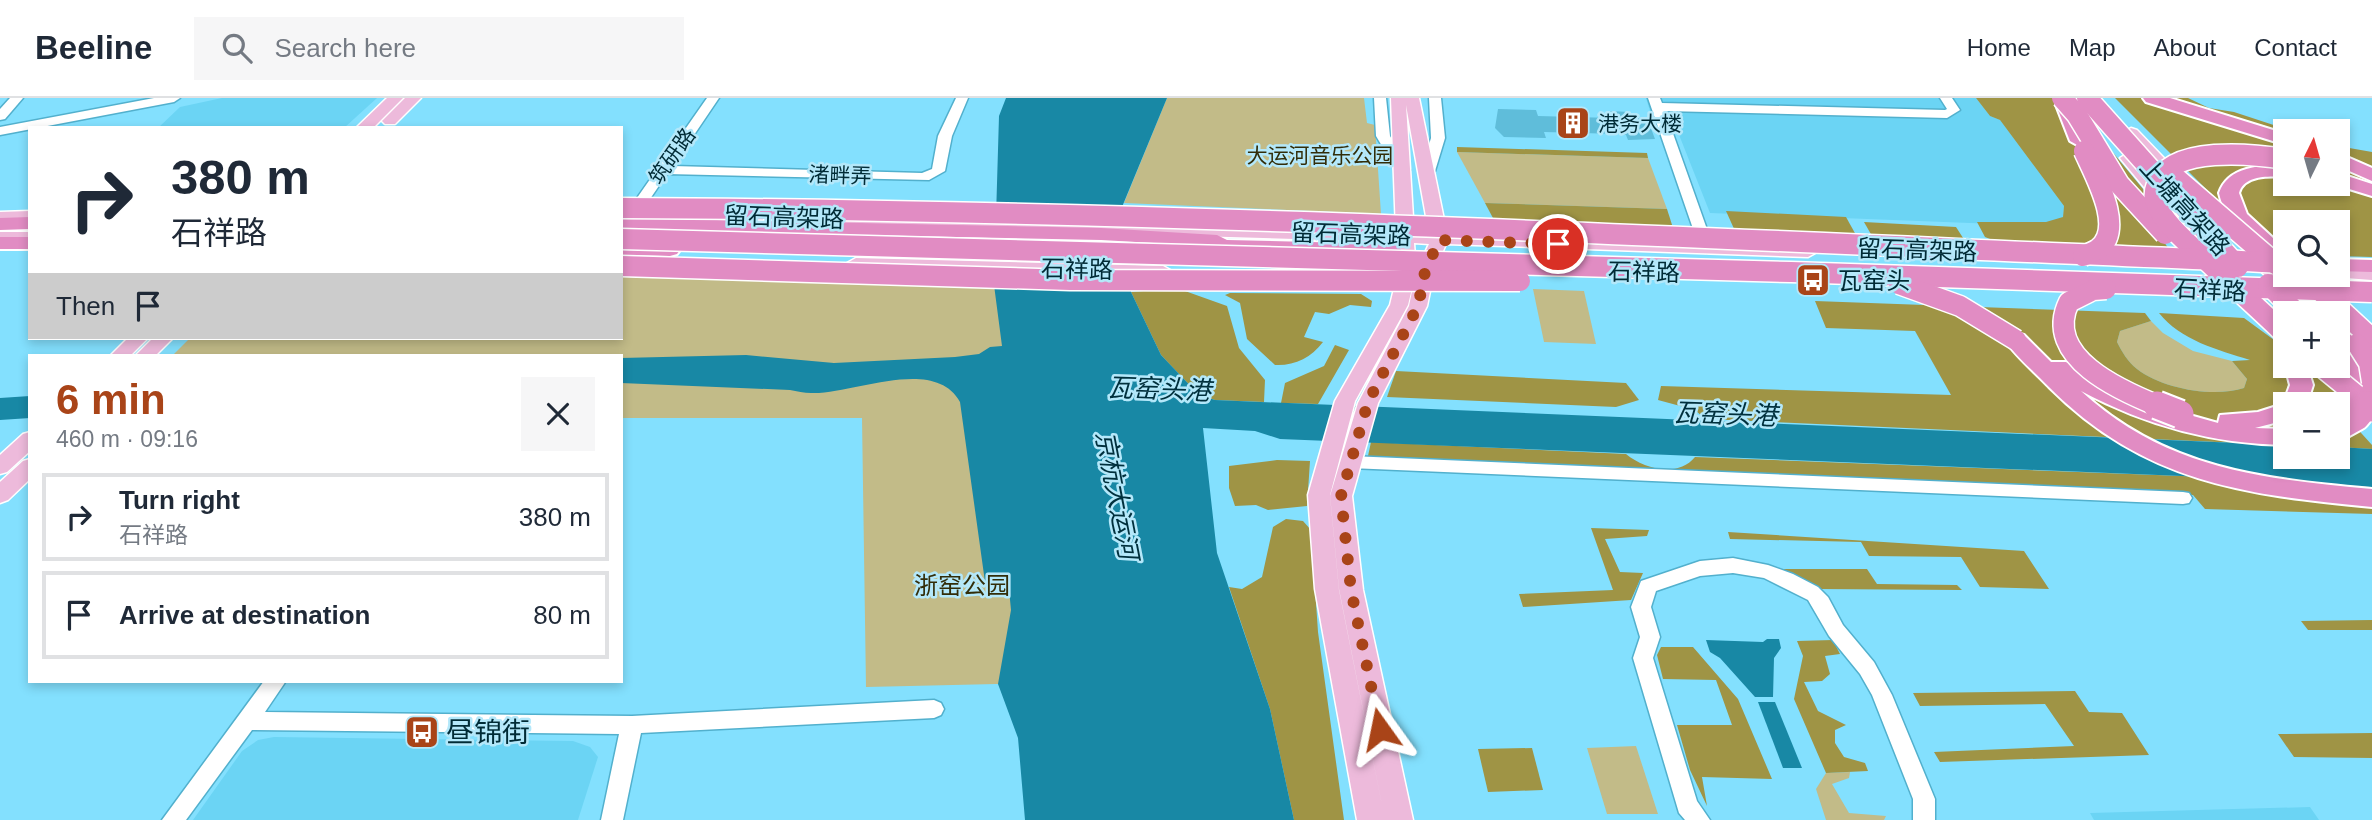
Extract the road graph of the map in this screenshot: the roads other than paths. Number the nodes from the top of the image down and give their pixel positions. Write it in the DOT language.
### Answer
graph roads {
  1 [pos="17,98"];
  2 [pos="713,98"];
  3 [pos="962,98"];
  4 [pos="1380,98"];
  5 [pos="1398,98"];
  6 [pos="1412,98"];
  7 [pos="1435,98"];
  8 [pos="1860,98"];
  9 [pos="1946,98"];
  10 [pos="2062,98"];
  11 [pos="2076,98"];
  12 [pos="2087,98"];
  13 [pos="2099,98"];
  14 [pos="2152,98"];
  15 [pos="171,99"];
  16 [pos="405,100"];
  17 [pos="1656,103"];
  18 [pos="1869,112"];
  19 [pos="0,116"];
  20 [pos="367,126"];
  21 [pos="385,126"];
  22 [pos="0,131"];
  23 [pos="2273,136"];
  24 [pos="2273,158"];
  25 [pos="2158,164"];
  26 [pos="2350,164"];
  27 [pos="663,170"];
  28 [pos="1402,170"];
  29 [pos="1428,172"];
  30 [pos="2273,172"];
  31 [pos="2372,174"];
  32 [pos="2350,175"];
  33 [pos="2350,183"];
  34 [pos="2372,183"];
  35 [pos="2372,190"];
  36 [pos="0,210"];
  37 [pos="0,217"];
  38 [pos="28,219"];
  39 [pos="28,219"];
  40 [pos="623,219"];
  41 [pos="28,220"];
  42 [pos="0,235"];
  43 [pos="28,237"];
  44 [pos="1405,238"];
  45 [pos="623,239"];
  46 [pos="1439,240"];
  47 [pos="28,242"];
  48 [pos="623,249"];
  49 [pos="1707,249"];
  50 [pos="623,256"];
  51 [pos="1283,258"];
  52 [pos="2273,258"];
  53 [pos="2273,264"];
  54 [pos="2273,264"];
  55 [pos="2273,264"];
  56 [pos="623,266"];
  57 [pos="1969,269"];
  58 [pos="2229,270"];
  59 [pos="2350,271"];
  60 [pos="1416,272"];
  61 [pos="1791,272"];
  62 [pos="2273,275"];
  63 [pos="2273,276"];
  64 [pos="2350,276"];
  65 [pos="2350,281"];
  66 [pos="2371,282"];
  67 [pos="2273,283"];
  68 [pos="2148,284"];
  69 [pos="2299,287"];
  70 [pos="2302,287"];
  71 [pos="2251,292"];
  72 [pos="2273,301"];
  73 [pos="2315,301"];
  74 [pos="2372,309"];
  75 [pos="2273,314"];
  76 [pos="2273,323"];
  77 [pos="2350,338"];
  78 [pos="2273,339"];
  79 [pos="2372,339"];
  80 [pos="137,340"];
  81 [pos="161,340"];
  82 [pos="2016,340"];
  83 [pos="2350,348"];
  84 [pos="121,354"];
  85 [pos="146,354"];
  86 [pos="2350,367"];
  87 [pos="2372,369"];
  88 [pos="2334,378"];
  89 [pos="2336,378"];
  90 [pos="2348,378"];
  91 [pos="2372,382"];
  92 [pos="2372,389"];
  93 [pos="2372,402"];
  94 [pos="2372,408"];
  95 [pos="2372,415"];
  96 [pos="2273,417"];
  97 [pos="2350,422"];
  98 [pos="2273,437"];
  99 [pos="28,441"];
  100 [pos="1345,451"];
  101 [pos="0,467"];
  102 [pos="28,468"];
  103 [pos="0,495"];
  104 [pos="2183,498"];
  105 [pos="2372,498"];
  106 [pos="275,683"];
  107 [pos="934,709"];
  108 [pos="247,721"];
  109 [pos="632,725"];
  110 [pos="173,820"];
  111 [pos="612,820"];
  112 [pos="1371,820"];
  113 [pos="1399,820"];
  114 [pos="1699,820"];
  115 [pos="1924,820"];
  1 -- 19 [label="street"];
  2 -- 27 [label="street, 筑研路"];
  3 -- 27 [label="street, 渚畔弄"];
  4 -- 28 [label="street"];
  5 -- 28 [label="main road"];
  6 -- 29 [label="main road"];
  7 -- 29 [label="street"];
  8 -- 18 [label="street"];
  9 -- 18 [label="street"];
  10 -- 57 [label="highway, bridge"];
  10 -- 78 [label="highway, bridge"];
  11 -- 58 [label="main road"];
  12 -- 72 [label="highway, 上塘高架路, bridge"];
  13 -- 25 [label="highway, 上塘高架路"];
  13 -- 55 [label="main road"];
  14 -- 23 [label="highway"];
  15 -- 22 [label="street"];
  16 -- 20 [label="main road"];
  16 -- 21 [label="main road"];
  17 -- 18 [label="street"];
  17 -- 49 [label="street"];
  24 -- 76 [label="highway, bridge"];
  25 -- 53 [label="highway, bridge"];
  25 -- 54 [label="highway, 上塘高架路, bridge"];
  26 -- 31 [label="highway"];
  27 -- 40 [label="street, 筑研路"];
  28 -- 44 [label="main road"];
  29 -- 46 [label="main road"];
  30 -- 52 [label="highway"];
  32 -- 34 [label="highway"];
  33 -- 35 [label="highway"];
  36 -- 38 [label="highway"];
  37 -- 39 [label="main road"];
  40 -- 44 [label="main road, 石祥路"];
  40 -- 57 [label="highway, 留石高架路"];
  40 -- 63 [label="highway, 留石高架路, bridge"];
  41 -- 42 [label="highway"];
  42 -- 43 [label="main road"];
  42 -- 47 [label="highway"];
  44 -- 46 [label="main road, 石祥路"];
  44 -- 60 [label="main road"];
  45 -- 51 [label="highway, 留石高架路, bridge"];
  46 -- 49 [label="main road, 石祥路"];
  46 -- 60 [label="main road"];
  48 -- 51 [label="highway, bridge"];
  49 -- 58 [label="main road, 石祥路"];
  50 -- 60 [label="main road, 石祥路"];
  51 -- 61 [label="highway, 留石高架路, bridge"];
  56 -- 74 [label="highway, 留石高架路, bridge"];
  57 -- 66 [label="highway, 留石高架路"];
  58 -- 62 [label="main road, 石祥路"];
  58 -- 71 [label="main road"];
  59 -- 66 [label="highway"];
  60 -- 71 [label="main road, 石祥路"];
  60 -- 100 [label="main road"];
  60 -- 100 [label="main road"];
  61 -- 68 [label="highway, 留石高架路, bridge"];
  61 -- 82 [label="highway, bridge"];
  64 -- 66 [label="main road"];
  65 -- 66 [label="main road, 石祥路"];
  66 -- 68 [label="highway, 留石高架路, bridge"];
  67 -- 71 [label="main road, 石祥路"];
  68 -- 96 [label="highway, bridge"];
  69 -- 73 [label="highway"];
  70 -- 79 [label="highway, bridge"];
  71 -- 75 [label="main road"];
  77 -- 91 [label="highway, bridge"];
  80 -- 84 [label="main road"];
  81 -- 85 [label="main road"];
  82 -- 98 [label="highway"];
  82 -- 105 [label="highway"];
  83 -- 87 [label="main road"];
  86 -- 92 [label="highway"];
  88 -- 95 [label="main road"];
  89 -- 94 [label="highway, bridge"];
  90 -- 93 [label="highway"];
  92 -- 97 [label="highway, bridge"];
  99 -- 101 [label="main road"];
  100 -- 104 [label="street"];
  100 -- 112 [label="main road"];
  100 -- 113 [label="main road"];
  102 -- 103 [label="main road"];
  106 -- 108 [label="street"];
  107 -- 109 [label="street"];
  108 -- 109 [label="street"];
  108 -- 110 [label="street"];
  109 -- 111 [label="street"];
  114 -- 115 [label="street"];
}
